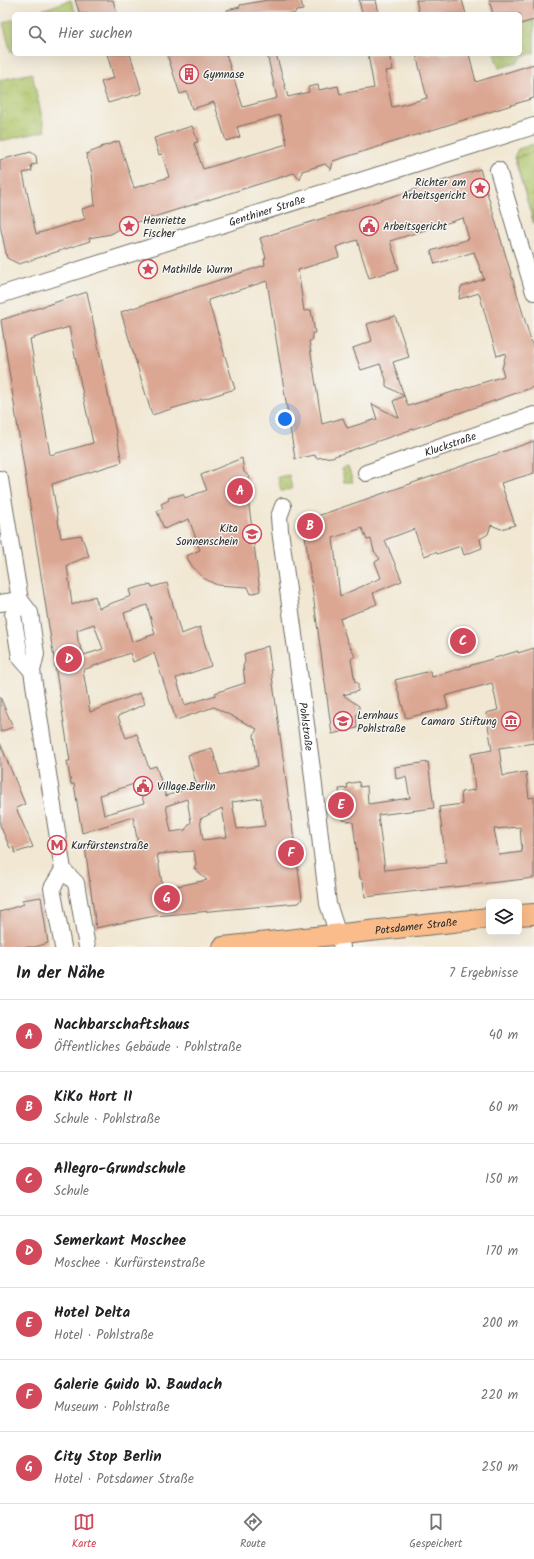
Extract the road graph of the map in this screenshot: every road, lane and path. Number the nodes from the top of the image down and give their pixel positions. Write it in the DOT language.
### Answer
graph roads {
  1 [pos="534,126"];
  2 [pos="498,170"];
  3 [pos="534,292"];
  4 [pos="0,295"];
  5 [pos="534,415"];
  6 [pos="366,473"];
  7 [pos="0,479"];
  8 [pos="283,506"];
  9 [pos="20,600"];
  10 [pos="0,603"];
  11 [pos="63,870"];
  12 [pos="534,914"];
  13 [pos="522,915"];
  14 [pos="486,918"];
  15 [pos="339,941"];
  16 [pos="63,947"];
  17 [pos="87,947"];
  18 [pos="224,947"];
  1 -- 4 [label="street, Genthiner Straße"];
  2 -- 3 [label="street"];
  5 -- 6 [label="street, Kluckstraße"];
  7 -- 9 [label="street"];
  8 -- 15 [label="street, Pohlstraße"];
  9 -- 10 [label="street"];
  9 -- 11 [label="street"];
  11 -- 16 [label="street"];
  11 -- 17 [label="street"];
  12 -- 13 [label="main road"];
  14 -- 15 [label="main road, Potsdamer Straße"];
  15 -- 18 [label="main road, Potsdamer Straße"];
}
